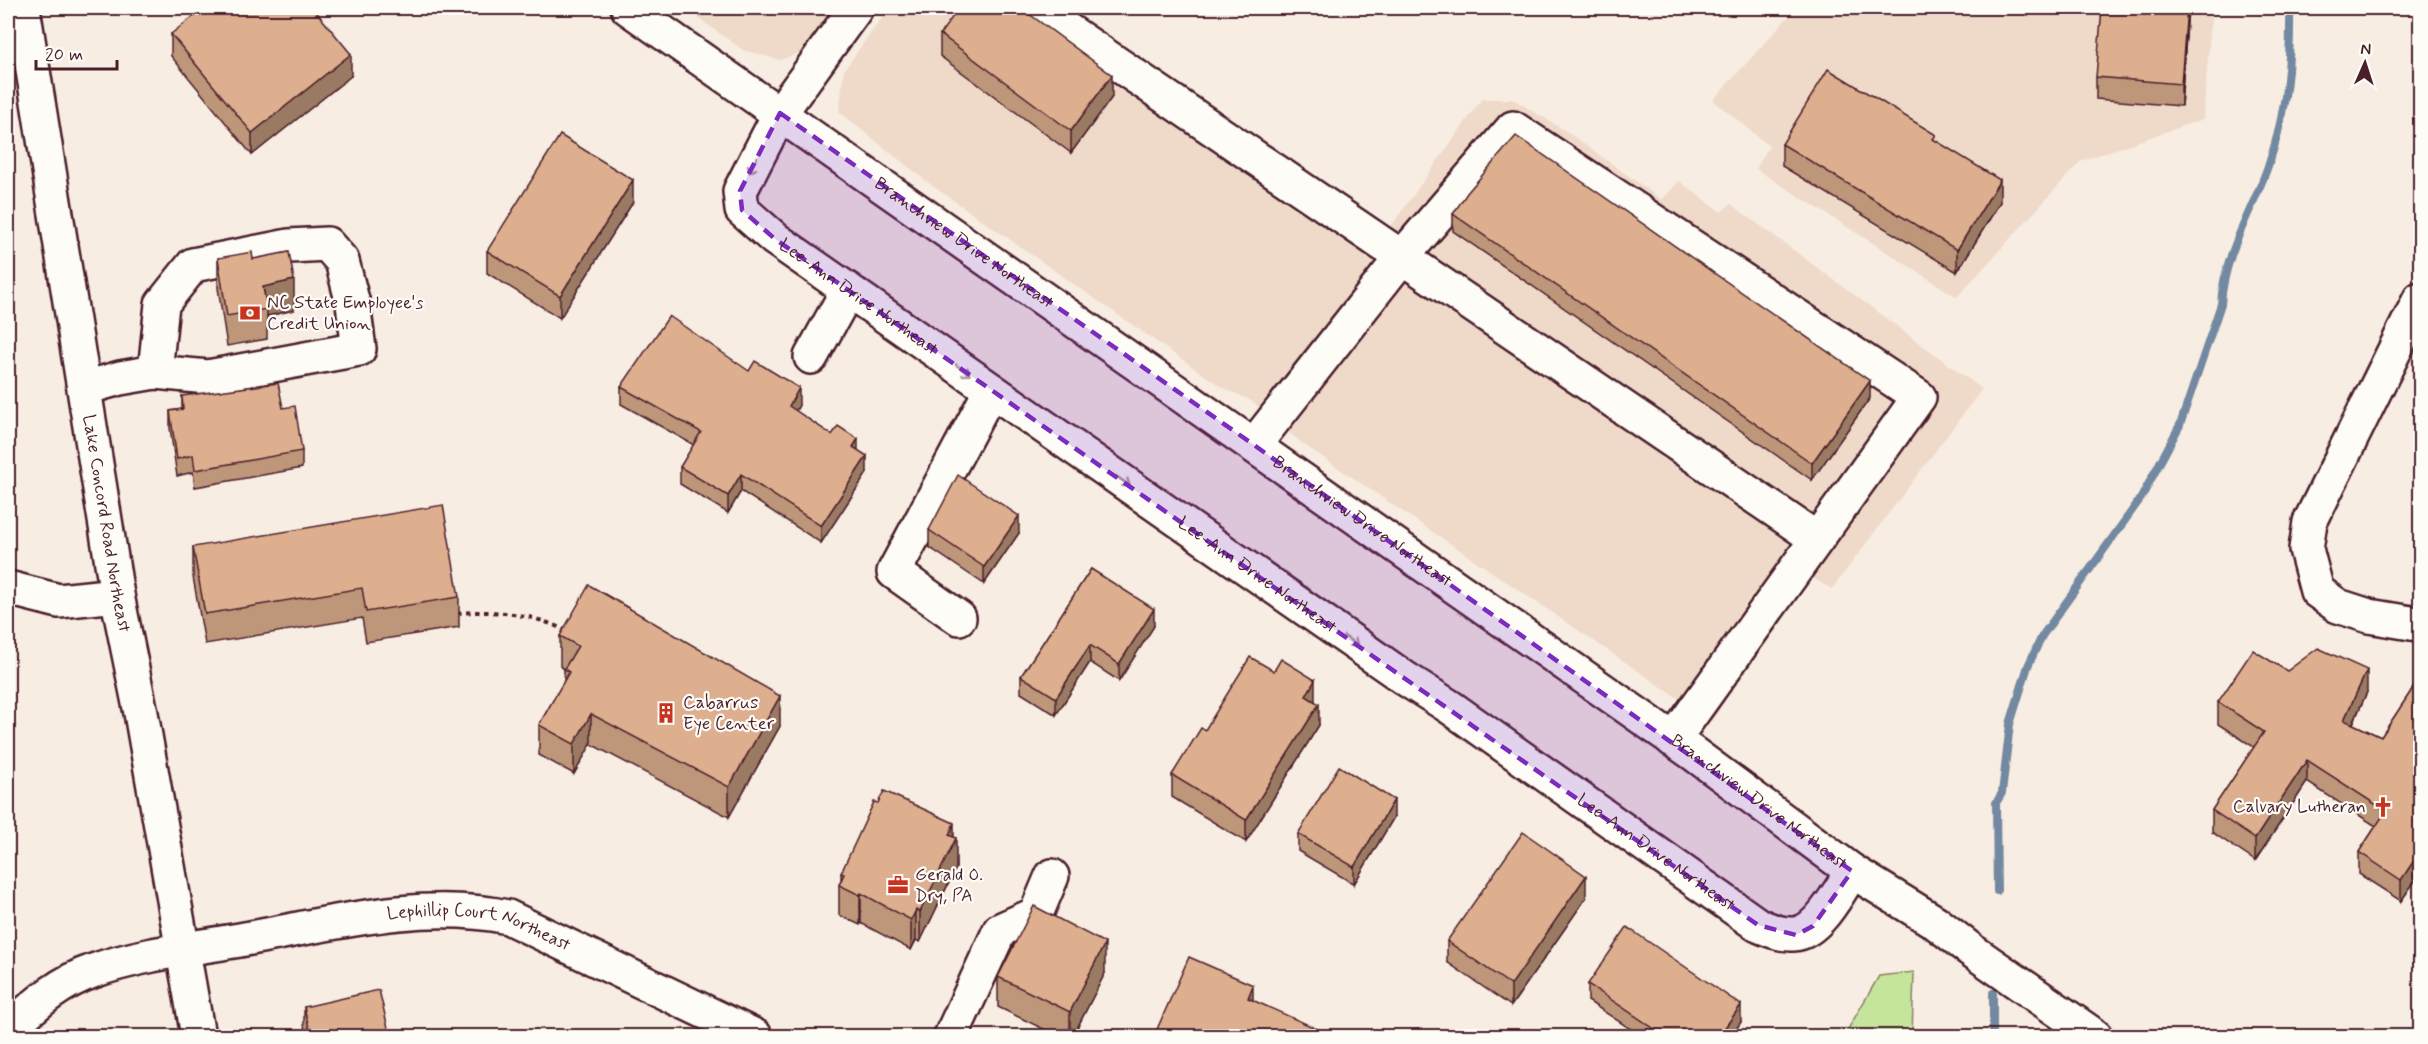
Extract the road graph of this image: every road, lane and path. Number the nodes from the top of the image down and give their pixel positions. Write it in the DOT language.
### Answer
graph roads {
  1 [pos="628,8"];
  2 [pos="856,8"];
  3 [pos="1035,8"];
  4 [pos="18,12"];
  5 [pos="780,113"];
  6 [pos="1402,257"];
  7 [pos="848,290"];
  8 [pos="2421,298"];
  9 [pos="811,357"];
  10 [pos="155,372"];
  11 [pos="85,388"];
  12 [pos="991,390"];
  13 [pos="1254,445"];
  14 [pos="1817,539"];
  15 [pos="8,588"];
  16 [pos="117,595"];
  17 [pos="457,613"];
  18 [pos="959,618"];
  19 [pos="2421,623"];
  20 [pos="577,636"];
  21 [pos="1673,740"];
  22 [pos="1852,871"];
  23 [pos="1052,876"];
  24 [pos="182,950"];
  25 [pos="8,1029"];
  26 [pos="198,1036"];
  27 [pos="755,1036"];
  28 [pos="951,1036"];
  29 [pos="2095,1036"];
  1 -- 5 [label="main road, Branchview Drive Northeast"];
  2 -- 5 [label="main road, Lee-Ann Drive Northeast"];
  3 -- 6 [label="main road"];
  4 -- 11 [label="main road, Lake Concord Road Northeast"];
  5 -- 7 [label="main road, Lee-Ann Drive Northeast, one-way"];
  5 -- 13 [label="main road, Branchview Drive Northeast"];
  6 -- 13 [label="main road"];
  6 -- 14 [label="main road"];
  6 -- 14 [label="main road"];
  7 -- 9 [label="main road"];
  7 -- 12 [label="main road, Lee-Ann Drive Northeast, one-way"];
  8 -- 19 [label="main road"];
  10 -- 10 [label="main road"];
  10 -- 11 [label="main road"];
  11 -- 16 [label="main road, Lake Concord Road Northeast"];
  12 -- 18 [label="main road"];
  12 -- 22 [label="main road, Lee-Ann Drive Northeast, one-way"];
  13 -- 21 [label="main road, Branchview Drive Northeast"];
  14 -- 21 [label="main road"];
  15 -- 16 [label="main road"];
  16 -- 24 [label="main road, Lake Concord Road Northeast"];
  17 -- 20 [label="path"];
  21 -- 22 [label="main road, Branchview Drive Northeast"];
  22 -- 29 [label="main road, Branchview Drive Northeast"];
  23 -- 28 [label="main road"];
  24 -- 25 [label="main road, Lephillip Court Northeast"];
  24 -- 26 [label="main road, Lake Concord Road Northeast"];
  24 -- 27 [label="main road, Lephillip Court Northeast"];
}
